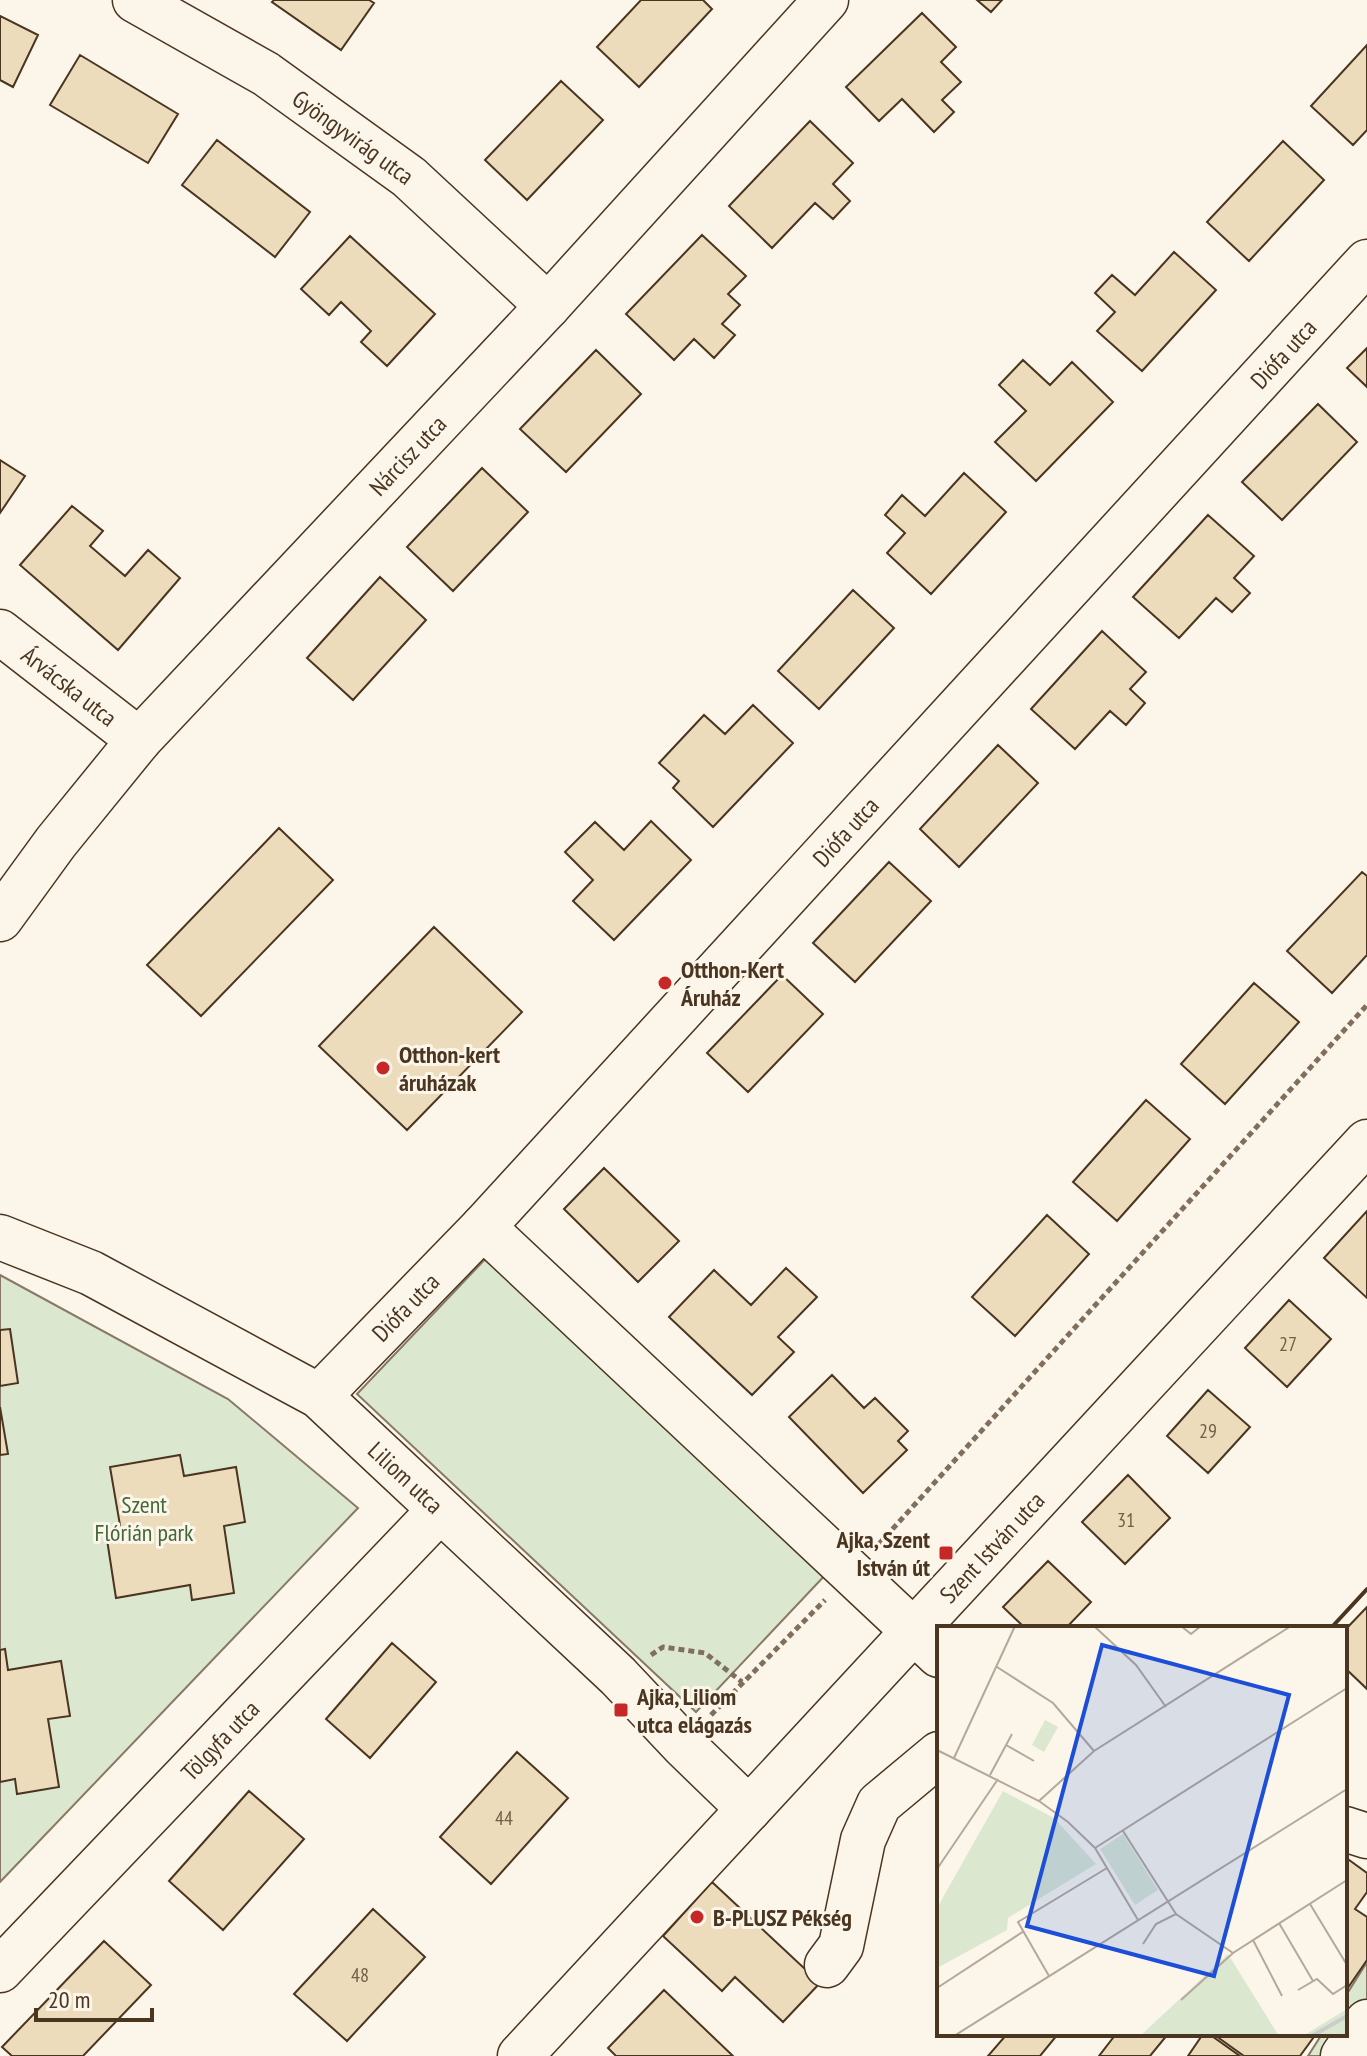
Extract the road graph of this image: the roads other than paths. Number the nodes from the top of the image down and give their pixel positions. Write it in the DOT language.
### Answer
graph roads {
  1 [pos="135,0"];
  2 [pos="826,0"];
  3 [pos="1367,262"];
  4 [pos="548,306"];
  5 [pos="0,632"];
  6 [pos="139,740"];
  7 [pos="0,919"];
  8 [pos="1367,1142"];
  9 [pos="483,1227"];
  10 [pos="0,1237"];
  11 [pos="319,1396"];
  12 [pos="439,1511"];
  13 [pos="941,1626"];
  14 [pos="926,1643"];
  15 [pos="937,1756"];
  16 [pos="749,1809"];
  17 [pos="1347,1830"];
  18 [pos="1367,1836"];
  19 [pos="827,1965"];
  20 [pos="0,1970"];
  21 [pos="1367,2022"];
  22 [pos="520,2056"];
  23 [pos="1343,2056"];
  1 -- 4 [label="street, Gyöngyvirág utca"];
  2 -- 4 [label="street, Nárcisz utca"];
  3 -- 9 [label="street, Diófa utca"];
  4 -- 6 [label="street, Nárcisz utca"];
  5 -- 6 [label="street, Árvácska utca"];
  6 -- 7 [label="street, Nárcisz utca"];
  8 -- 13 [label="street, Szent István utca"];
  9 -- 11 [label="street, Diófa utca"];
  9 -- 14 [label="street"];
  10 -- 11 [label="street, Liliom utca"];
  11 -- 12 [label="street, Liliom utca"];
  12 -- 16 [label="street, Liliom utca"];
  12 -- 20 [label="street, Tölgyfa utca"];
  14 -- 16 [label="street, Szent István utca"];
  15 -- 19 [label="street"];
  16 -- 22 [label="street, Szent István utca"];
  17 -- 18 [label="street"];
  21 -- 23 [label="street"];
}
